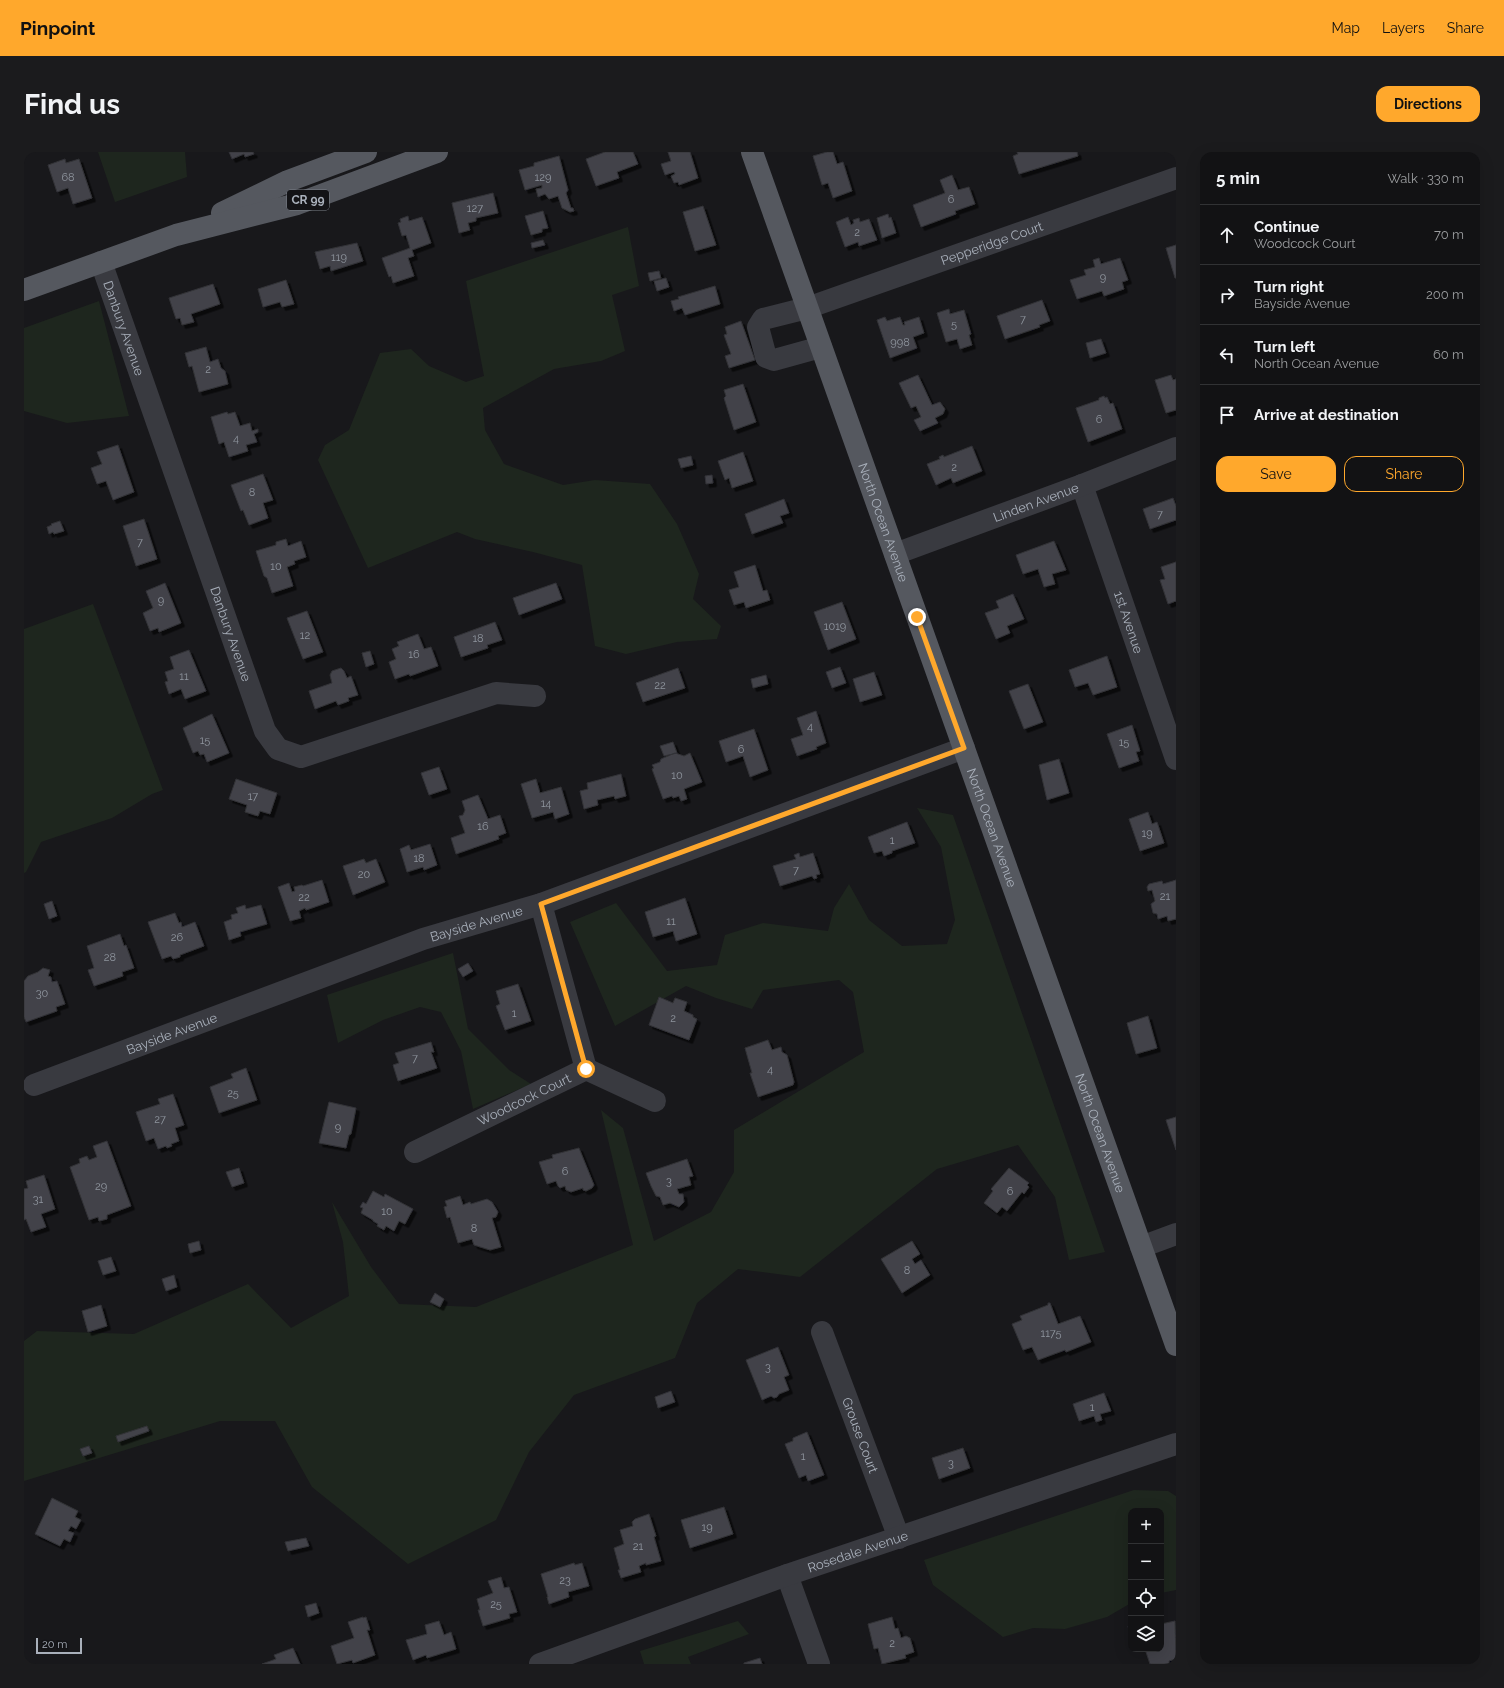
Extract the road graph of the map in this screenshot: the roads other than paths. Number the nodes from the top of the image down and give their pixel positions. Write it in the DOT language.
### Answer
graph roads {
  1 [pos="366,152"];
  2 [pos="437,152"];
  3 [pos="752,152"];
  4 [pos="1176,178"];
  5 [pos="176,235"];
  6 [pos="101,262"];
  7 [pos="24,290"];
  8 [pos="807,308"];
  9 [pos="821,347"];
  10 [pos="1176,448"];
  11 [pos="1082,485"];
  12 [pos="895,554"];
  13 [pos="535,696"];
  14 [pos="964,748"];
  15 [pos="1176,759"];
  16 [pos="541,904"];
  17 [pos="586,1069"];
  18 [pos="34,1084"];
  19 [pos="655,1101"];
  20 [pos="415,1152"];
  21 [pos="1176,1234"];
  22 [pos="1141,1247"];
  23 [pos="822,1332"];
  24 [pos="1176,1345"];
  25 [pos="1176,1444"];
  26 [pos="899,1538"];
  27 [pos="788,1576"];
  28 [pos="540,1664"];
  29 [pos="819,1664"];
  1 -- 5 [label="main road, CR 99"];
  2 -- 5 [label="main road, CR 99"];
  3 -- 8 [label="main road, North Ocean Avenue"];
  4 -- 8 [label="street, Pepperidge Court"];
  5 -- 6 [label="main road, CR 99"];
  6 -- 7 [label="main road, CR 99"];
  6 -- 13 [label="street, Danbury Avenue"];
  8 -- 9 [label="main road, North Ocean Avenue"];
  8 -- 9 [label="street, Pepperidge Court"];
  9 -- 12 [label="main road, North Ocean Avenue"];
  10 -- 11 [label="street, Linden Avenue"];
  11 -- 12 [label="street, Linden Avenue"];
  11 -- 15 [label="street, 1st Avenue"];
  12 -- 14 [label="main road, North Ocean Avenue"];
  14 -- 16 [label="street, Bayside Avenue"];
  14 -- 22 [label="main road, North Ocean Avenue"];
  16 -- 17 [label="street, Woodcock Court"];
  16 -- 18 [label="street, Bayside Avenue"];
  17 -- 19 [label="street"];
  17 -- 20 [label="street, Woodcock Court"];
  21 -- 22 [label="street"];
  22 -- 24 [label="main road, North Ocean Avenue"];
  23 -- 26 [label="street, Grouse Court"];
  25 -- 26 [label="street, Rosedale Avenue"];
  26 -- 27 [label="street, Rosedale Avenue"];
  27 -- 28 [label="street, Rosedale Avenue"];
  27 -- 29 [label="street"];
}
